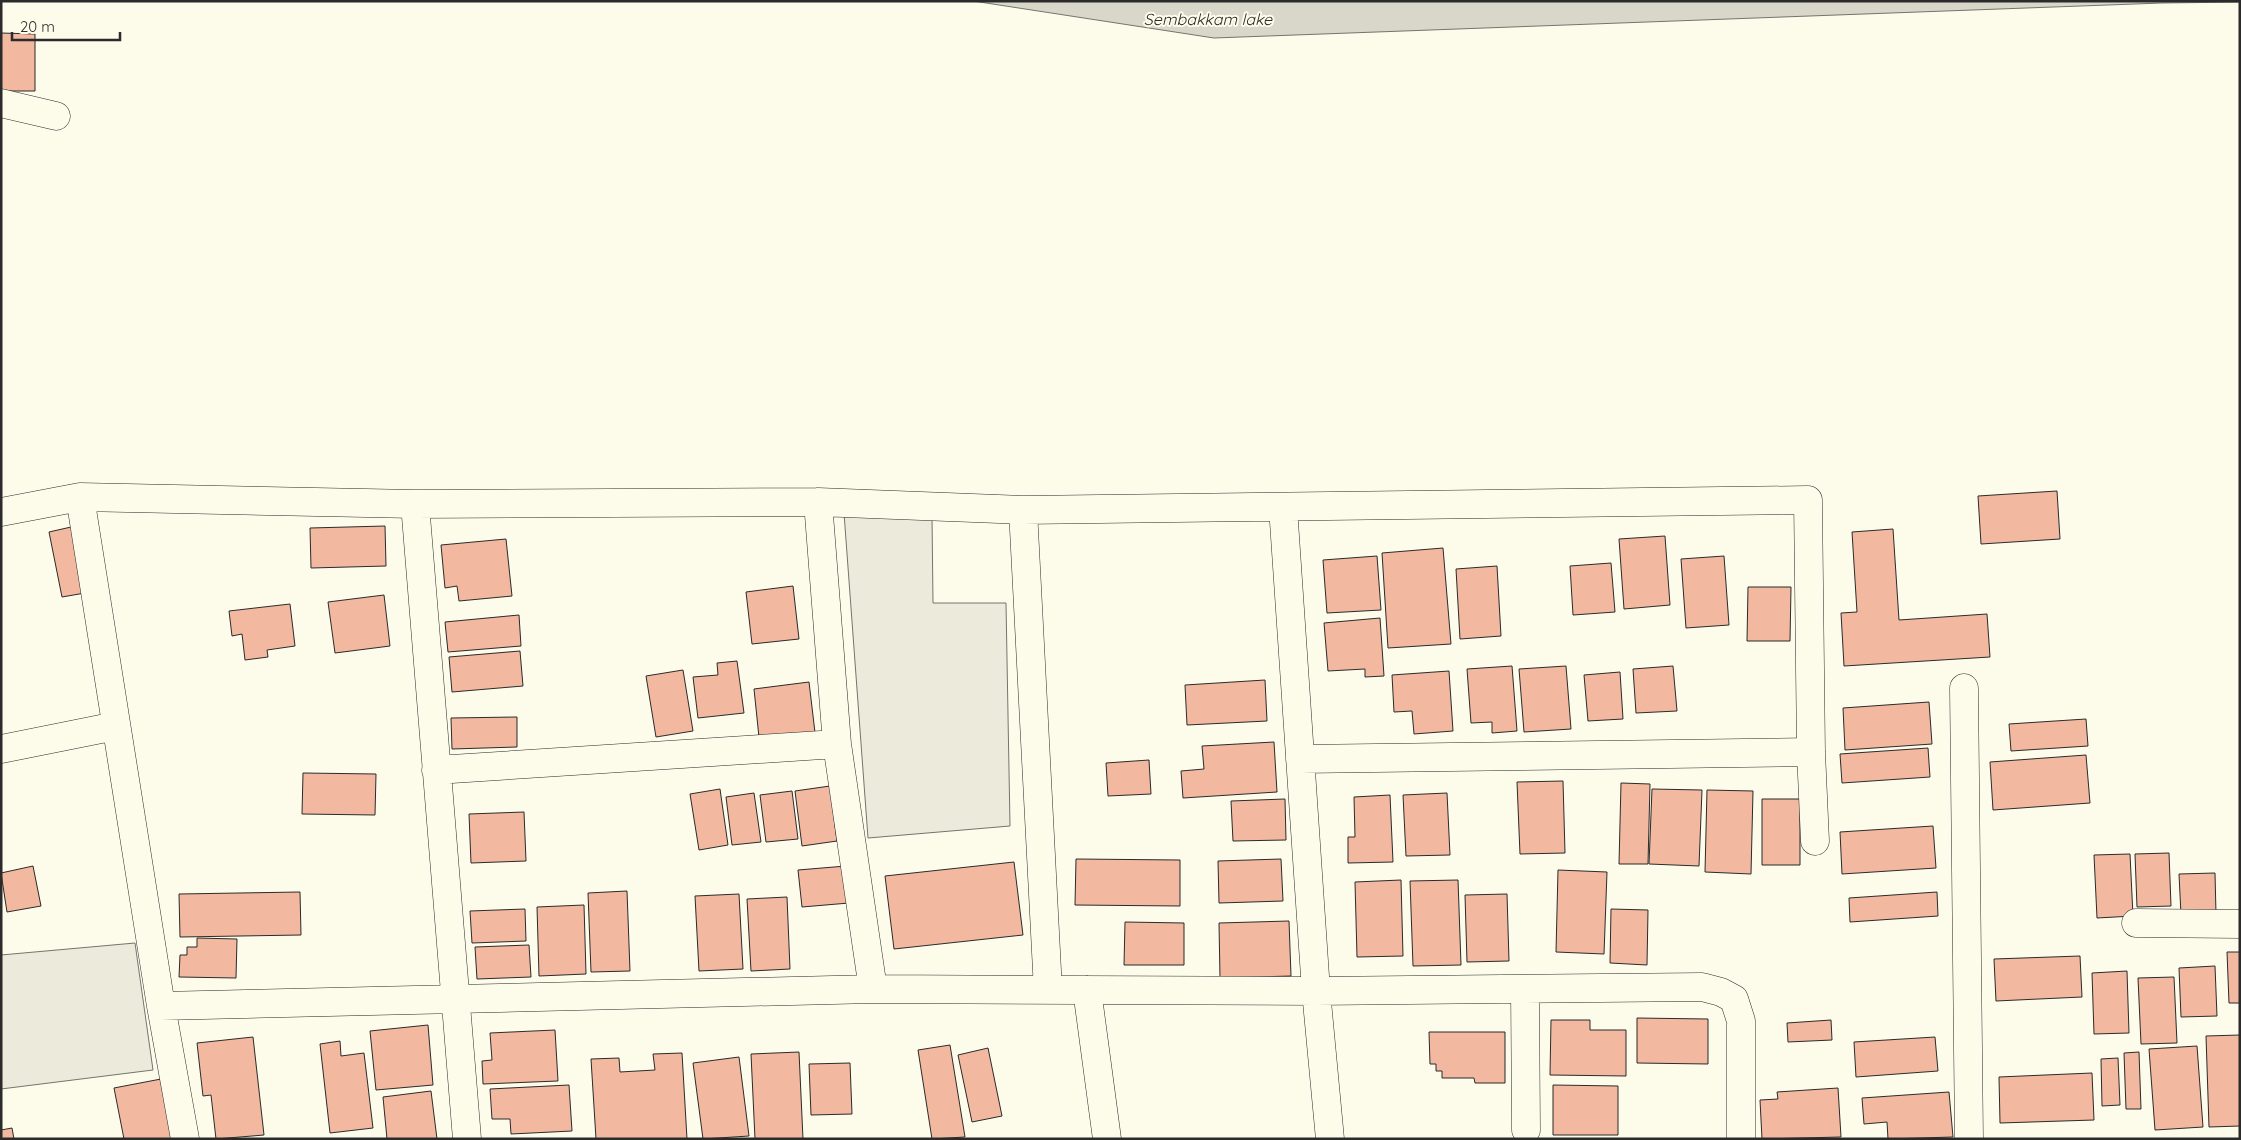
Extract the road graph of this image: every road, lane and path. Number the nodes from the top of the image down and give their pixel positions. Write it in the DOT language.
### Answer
graph roads {
  1 [pos="1,104"];
  2 [pos="56,116"];
  3 [pos="80,498"];
  4 [pos="818,502"];
  5 [pos="416,504"];
  6 [pos="1283,507"];
  7 [pos="1023,510"];
  8 [pos="1,512"];
  9 [pos="1964,688"];
  10 [pos="116,726"];
  11 [pos="837,744"];
  12 [pos="1,749"];
  13 [pos="1811,752"];
  14 [pos="1300,759"];
  15 [pos="436,770"];
  16 [pos="1814,841"];
  17 [pos="2136,923"];
  18 [pos="2240,924"];
  19 [pos="872,989"];
  20 [pos="1525,989"];
  21 [pos="1048,990"];
  22 [pos="1087,990"];
  23 [pos="1316,991"];
  24 [pos="454,999"];
  25 [pos="161,1006"];
  26 [pos="1526,1130"];
  27 [pos="184,1139"];
  28 [pos="467,1139"];
  29 [pos="1107,1139"];
  30 [pos="1330,1139"];
  31 [pos="1741,1139"];
  32 [pos="1969,1139"];
  1 -- 2 [label="street"];
  3 -- 5 [label="street"];
  3 -- 8 [label="street"];
  3 -- 10 [label="street"];
  4 -- 5 [label="street"];
  4 -- 7 [label="street"];
  4 -- 11 [label="street"];
  5 -- 15 [label="street"];
  6 -- 7 [label="street"];
  6 -- 13 [label="street"];
  6 -- 14 [label="street"];
  7 -- 21 [label="street"];
  9 -- 32 [label="street"];
  10 -- 12 [label="street"];
  10 -- 25 [label="street"];
  11 -- 15 [label="street"];
  11 -- 19 [label="street"];
  13 -- 14 [label="street"];
  13 -- 16 [label="street"];
  14 -- 23 [label="street"];
  15 -- 24 [label="street"];
  17 -- 18 [label="street"];
  19 -- 21 [label="street"];
  19 -- 24 [label="street"];
  20 -- 23 [label="street"];
  20 -- 26 [label="street"];
  20 -- 31 [label="street"];
  21 -- 22 [label="street"];
  22 -- 23 [label="street"];
  22 -- 29 [label="street"];
  23 -- 30 [label="street"];
  24 -- 25 [label="street"];
  24 -- 28 [label="street"];
  25 -- 27 [label="street"];
}
